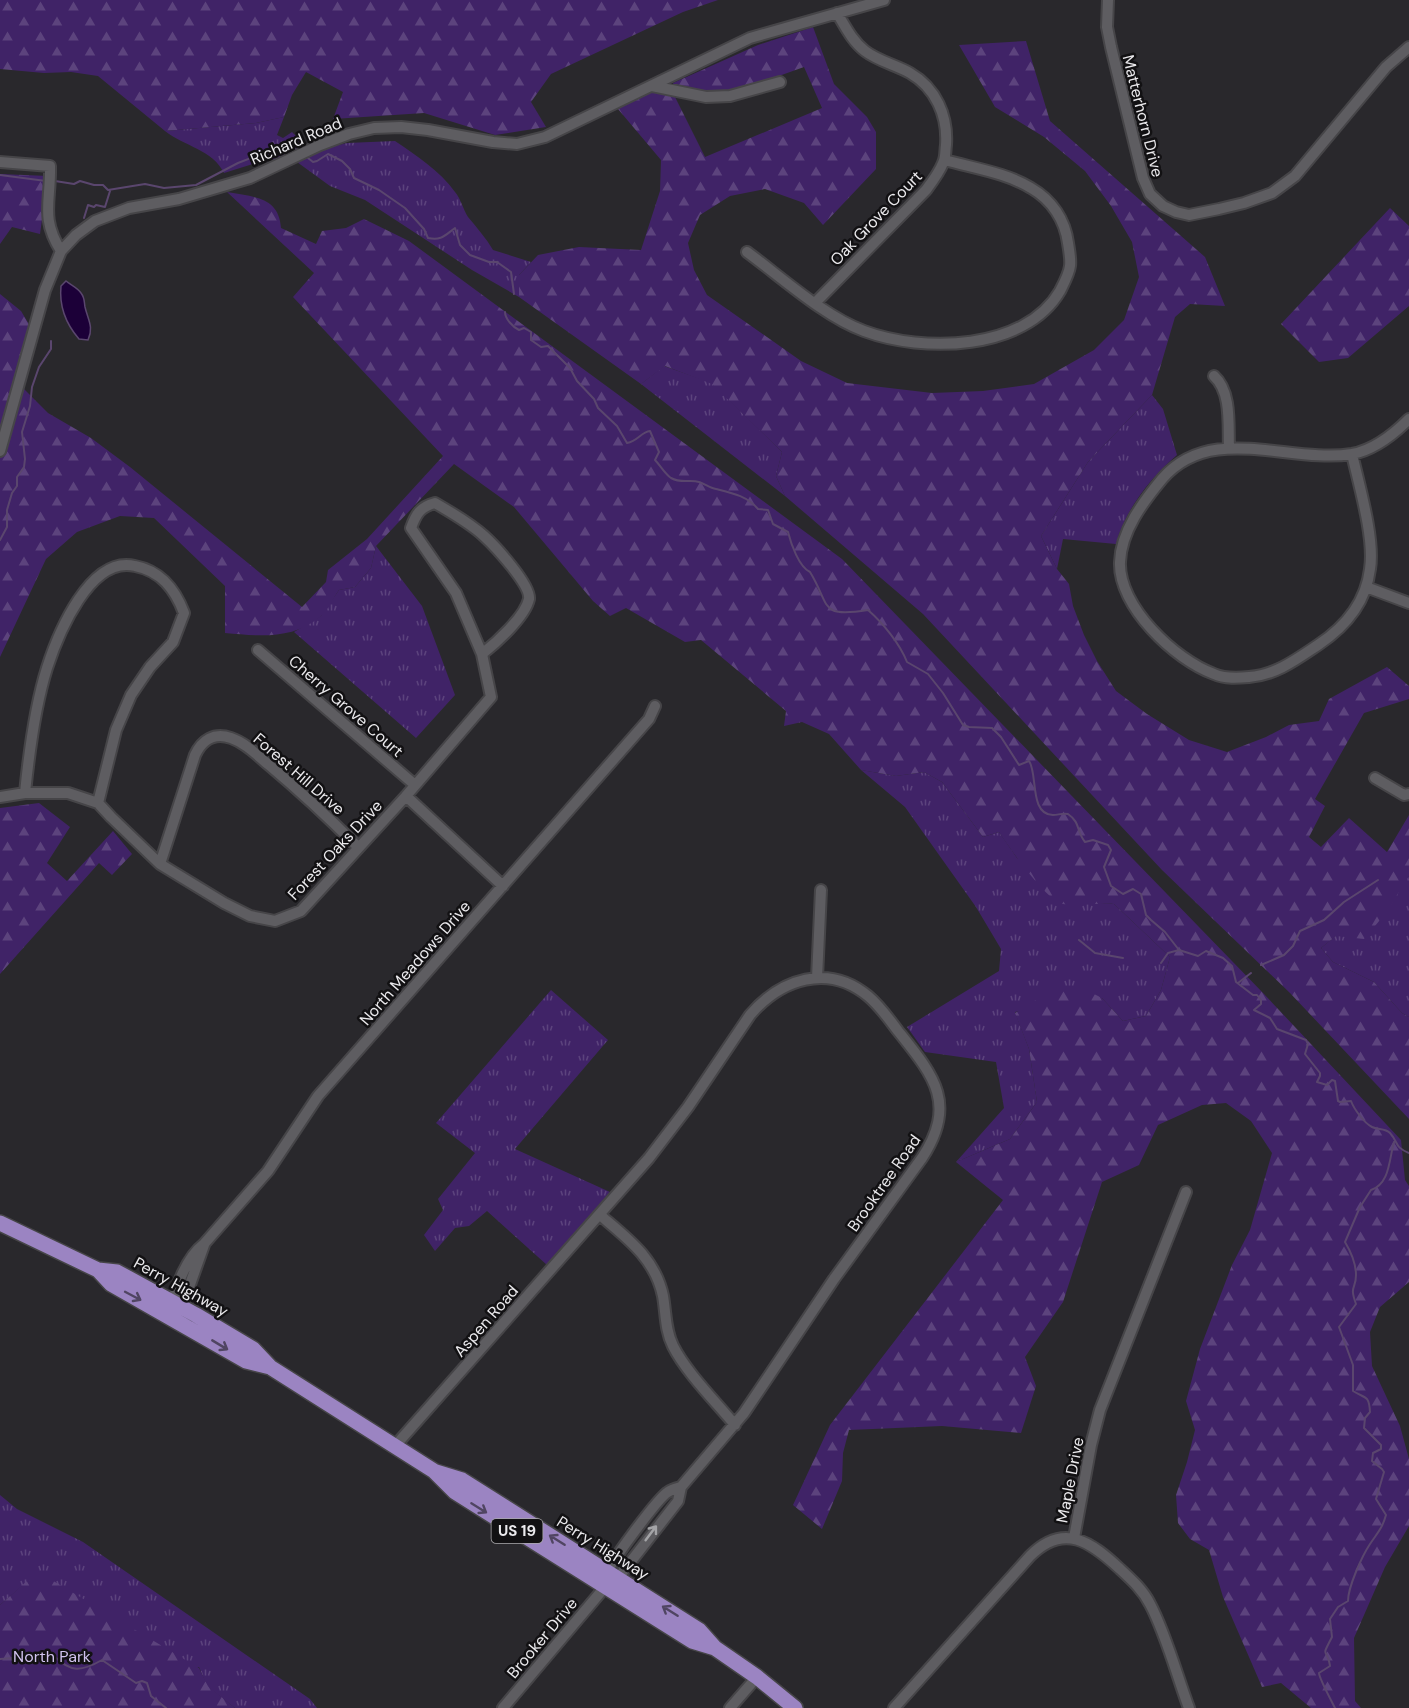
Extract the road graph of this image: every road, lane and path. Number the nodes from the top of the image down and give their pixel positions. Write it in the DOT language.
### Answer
graph roads {
  1 [pos="884,0"];
  2 [pos="1108,0"];
  3 [pos="837,13"];
  4 [pos="1409,47"];
  5 [pos="780,82"];
  6 [pos="651,86"];
  7 [pos="945,160"];
  8 [pos="0,162"];
  9 [pos="61,251"];
  10 [pos="747,252"];
  11 [pos="815,303"];
  12 [pos="1214,376"];
  13 [pos="1409,419"];
  14 [pos="1229,448"];
  15 [pos="0,451"];
  16 [pos="1352,453"];
  17 [pos="1366,587"];
  18 [pos="1409,603"];
  19 [pos="258,650"];
  20 [pos="482,654"];
  21 [pos="655,706"];
  22 [pos="1375,777"];
  23 [pos="415,785"];
  24 [pos="25,793"];
  25 [pos="1409,794"];
  26 [pos="406,796"];
  27 [pos="0,797"];
  28 [pos="98,803"];
  29 [pos="358,847"];
  30 [pos="160,864"];
  31 [pos="503,886"];
  32 [pos="821,890"];
  33 [pos="817,978"];
  34 [pos="1186,1192"];
  35 [pos="600,1215"];
  36 [pos="0,1223"];
  37 [pos="176,1309"];
  38 [pos="735,1425"];
  39 [pos="395,1446"];
  40 [pos="1074,1539"];
  41 [pos="610,1579"];
  42 [pos="757,1677"];
  43 [pos="503,1708"];
  44 [pos="730,1708"];
  45 [pos="795,1708"];
  46 [pos="894,1708"];
  47 [pos="1189,1708"];
  1 -- 3 [label="street, Richard Road"];
  2 -- 4 [label="street, Matterhorn Drive"];
  3 -- 6 [label="street, Richard Road"];
  3 -- 7 [label="street"];
  5 -- 6 [label="street"];
  6 -- 9 [label="street, Richard Road"];
  7 -- 11 [label="street, Oak Grove Court"];
  7 -- 11 [label="street"];
  8 -- 9 [label="street"];
  9 -- 15 [label="street, Richard Road"];
  10 -- 11 [label="street"];
  12 -- 14 [label="street"];
  13 -- 16 [label="street"];
  14 -- 16 [label="street"];
  14 -- 17 [label="street"];
  16 -- 17 [label="street"];
  17 -- 18 [label="street"];
  19 -- 23 [label="street, Cherry Grove Court"];
  20 -- 20 [label="street"];
  20 -- 23 [label="street, Forest Oaks Drive"];
  21 -- 31 [label="street, North Meadows Drive"];
  22 -- 25 [label="street"];
  23 -- 26 [label="street, Forest Oaks Drive"];
  24 -- 27 [label="street, Forest Oaks Drive"];
  24 -- 28 [label="street, Forest Oaks Drive"];
  24 -- 28 [label="street"];
  26 -- 29 [label="street, Forest Oaks Drive"];
  26 -- 31 [label="street"];
  28 -- 30 [label="street, Forest Oaks Drive"];
  29 -- 30 [label="street, Forest Oaks Drive"];
  29 -- 30 [label="street, Forest Hill Drive"];
  31 -- 37 [label="street, North Meadows Drive"];
  32 -- 33 [label="street"];
  33 -- 35 [label="street, Brooktree Road"];
  33 -- 38 [label="street, Brooktree Road"];
  34 -- 40 [label="street, Maple Drive"];
  35 -- 38 [label="street"];
  35 -- 39 [label="street, Aspen Road"];
  36 -- 37 [label="highway, Perry Highway / US 19"];
  37 -- 39 [label="highway, Perry Highway / US 19"];
  38 -- 41 [label="street, Brooktree Road"];
  39 -- 41 [label="highway, Perry Highway / US 19"];
  40 -- 46 [label="street, Maple Drive"];
  40 -- 47 [label="street"];
  41 -- 42 [label="highway, Perry Highway / US 19"];
  41 -- 43 [label="street, Brooker Drive"];
  42 -- 44 [label="street"];
  42 -- 45 [label="highway, Perry Highway / US 19"];
}
